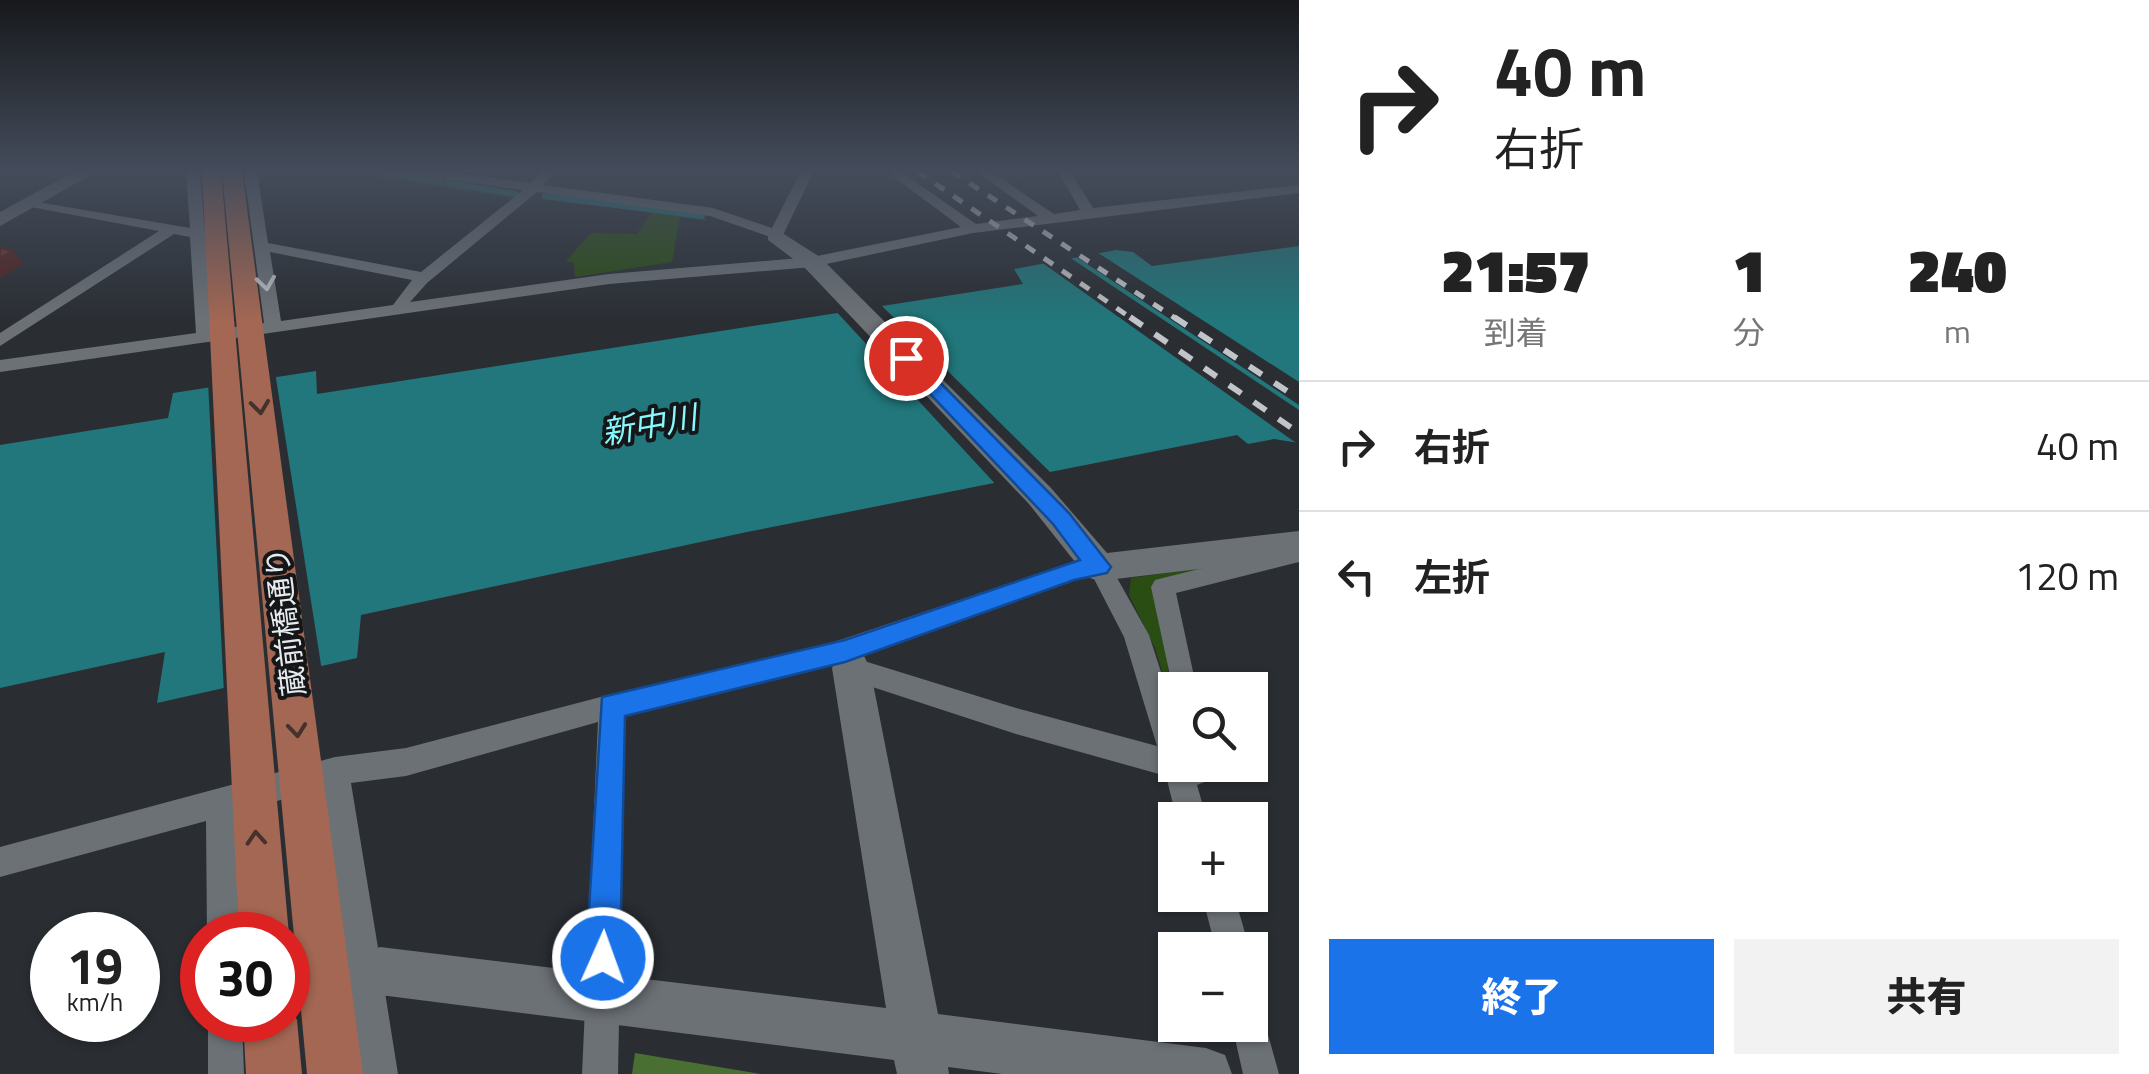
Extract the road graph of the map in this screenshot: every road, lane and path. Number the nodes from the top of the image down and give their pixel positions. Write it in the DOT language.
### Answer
graph roads {
  1 [pos="129,221"];
  2 [pos="198,221"];
  3 [pos="214,221"];
  4 [pos="254,221"];
  5 [pos="257,221"];
  6 [pos="495,221"];
  7 [pos="737,221"];
  8 [pos="783,221"];
  9 [pos="963,221"];
  10 [pos="1029,221"];
  11 [pos="172,229"];
  12 [pos="974,229"];
  13 [pos="199,234"];
  14 [pos="776,236"];
  15 [pos="261,246"];
  16 [pos="819,269"];
  17 [pos="424,278"];
  18 [pos="400,308"];
  19 [pos="272,326"];
  20 [pos="205,336"];
  21 [pos="0,341"];
  22 [pos="0,366"];
  23 [pos="1299,544"];
  24 [pos="1299,553"];
  25 [pos="1090,554"];
  26 [pos="848,660"];
  27 [pos="1180,672"];
  28 [pos="1158,698"];
  29 [pos="612,706"];
  30 [pos="1158,757"];
  31 [pos="335,770"];
  32 [pos="220,800"];
  33 [pos="0,862"];
  34 [pos="222,912"];
  35 [pos="262,912"];
  36 [pos="372,970"];
  37 [pos="602,994"];
  38 [pos="225,1042"];
  39 [pos="272,1042"];
  40 [pos="1254,1042"];
  41 [pos="920,1057"];
  42 [pos="226,1074"];
  43 [pos="274,1074"];
  44 [pos="335,1074"];
  45 [pos="380,1074"];
  46 [pos="600,1074"];
  47 [pos="1206,1074"];
  48 [pos="1261,1074"];
  1 -- 11 [label="street"];
  2 -- 13 [label="street"];
  35 -- 3 [label="main road, 蔵前橋通り, one-way"];
  4 -- 44 [label="main road, 蔵前橋通り, one-way"];
  5 -- 15 [label="street"];
  6 -- 17 [label="street"];
  7 -- 14 [label="street"];
  8 -- 14 [label="street"];
  9 -- 12 [label="street"];
  10 -- 12 [label="street"];
  11 -- 13 [label="street"];
  11 -- 21 [label="street"];
  12 -- 16 [label="street"];
  13 -- 20 [label="street"];
  14 -- 16 [label="street"];
  15 -- 17 [label="street"];
  15 -- 19 [label="street, one-way"];
  16 -- 18 [label="street"];
  16 -- 25 [label="street"];
  17 -- 18 [label="street"];
  18 -- 19 [label="street"];
  19 -- 20 [label="street"];
  20 -- 22 [label="street"];
  23 -- 25 [label="street"];
  24 -- 27 [label="street"];
  25 -- 26 [label="street"];
  25 -- 28 [label="street"];
  26 -- 29 [label="street"];
  26 -- 30 [label="street"];
  26 -- 41 [label="street"];
  29 -- 31 [label="street"];
  29 -- 37 [label="street"];
  31 -- 32 [label="street"];
  31 -- 36 [label="street"];
  32 -- 33 [label="street"];
  32 -- 34 [label="street"];
  36 -- 37 [label="street"];
  36 -- 45 [label="street"];
  37 -- 41 [label="street"];
  37 -- 46 [label="street"];
  38 -- 42 [label="street"];
  39 -- 43 [label="main road"];
  40 -- 48 [label="street"];
  41 -- 47 [label="street"];
}
